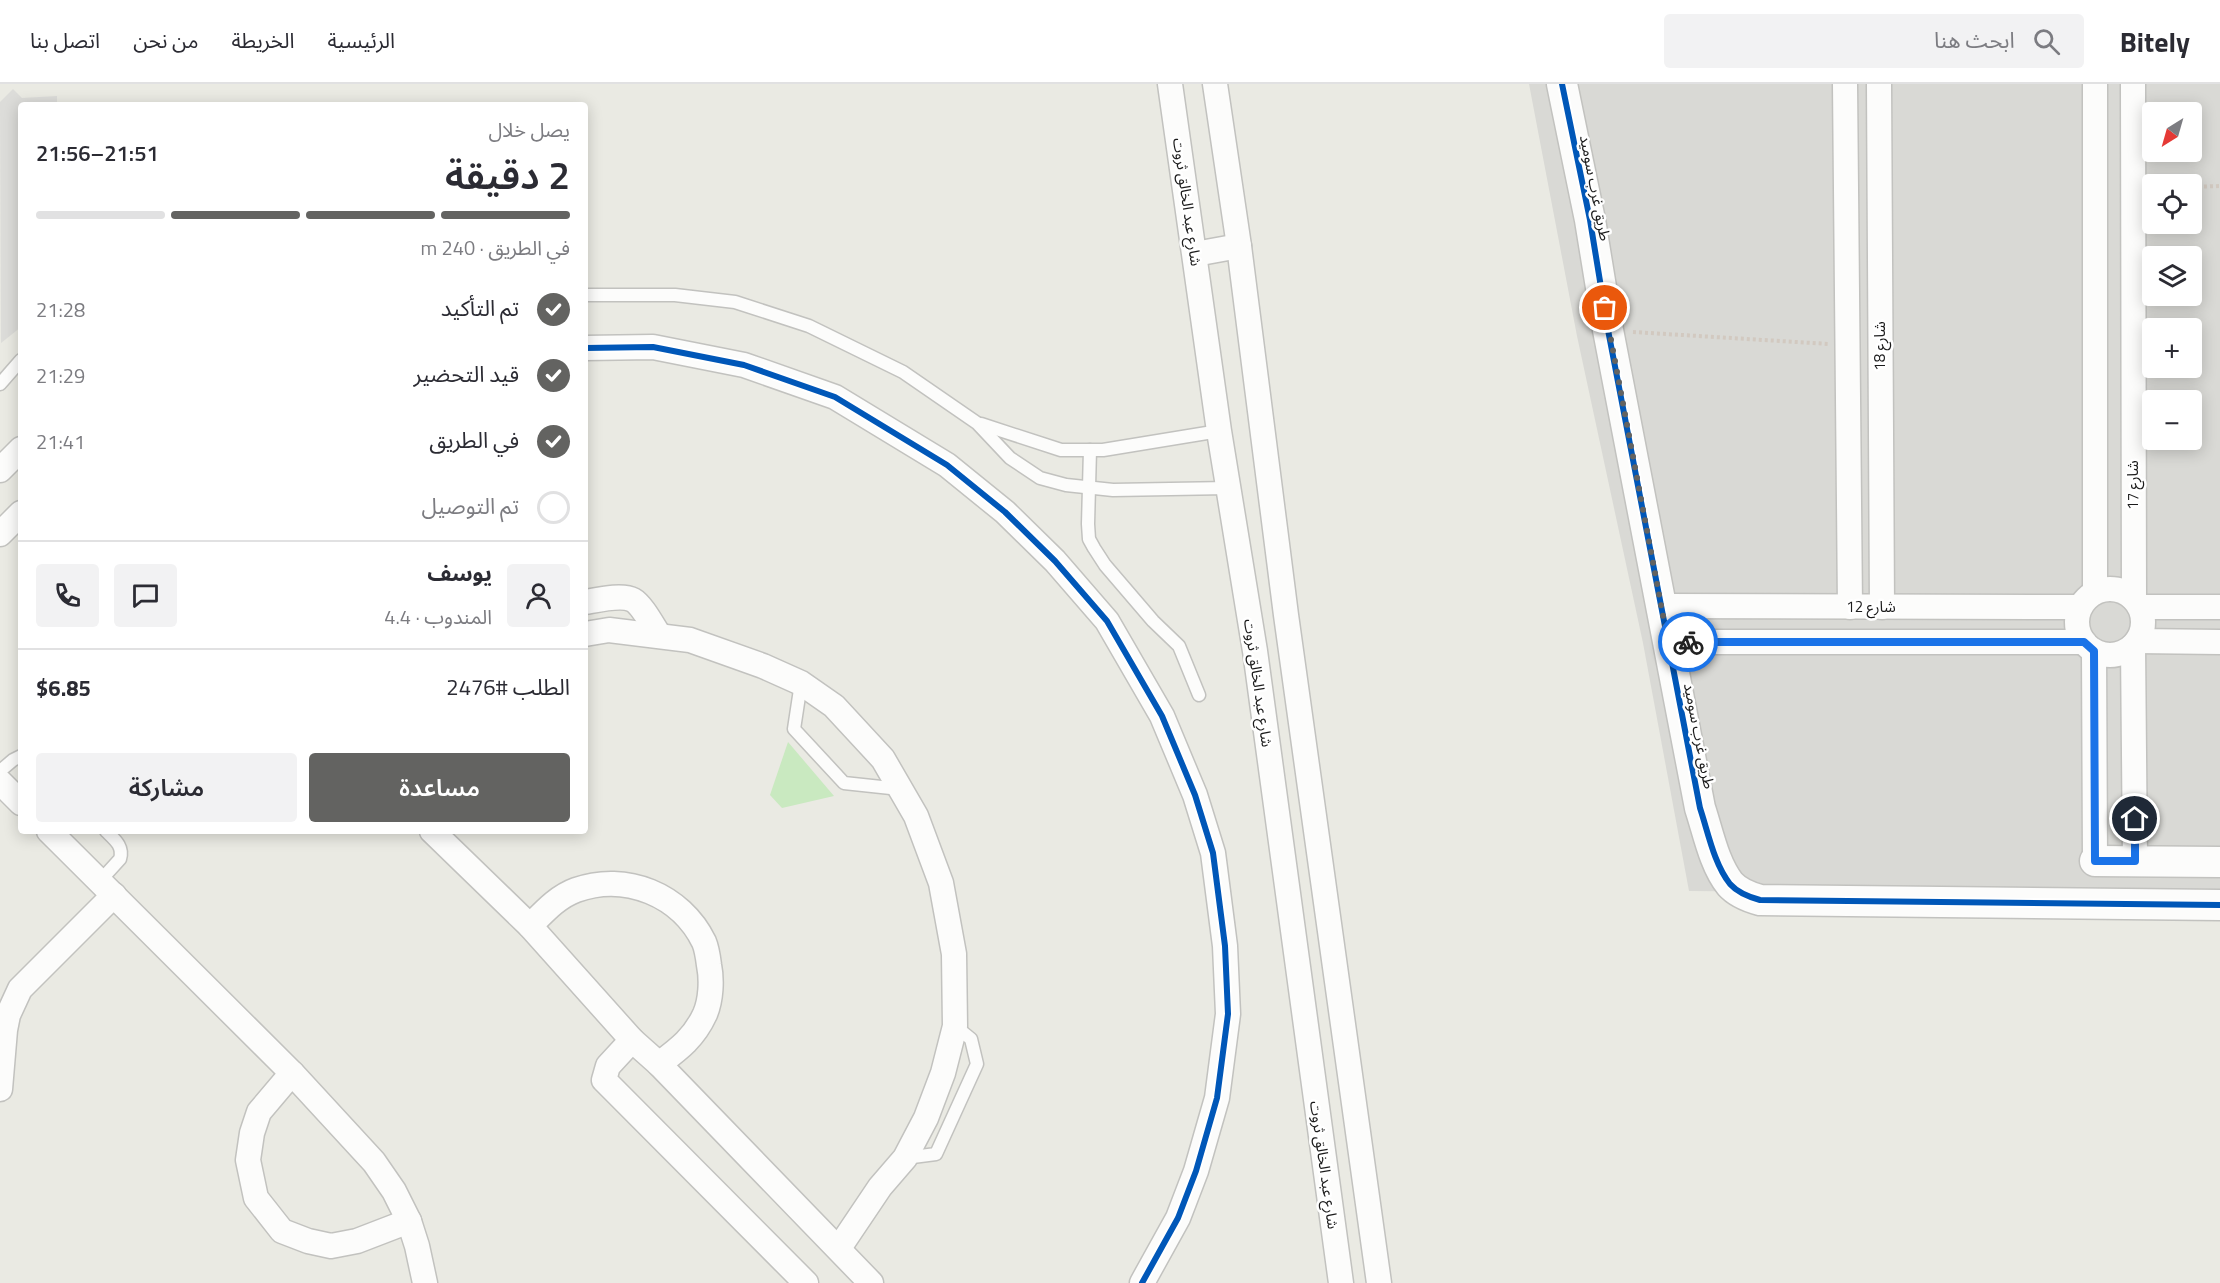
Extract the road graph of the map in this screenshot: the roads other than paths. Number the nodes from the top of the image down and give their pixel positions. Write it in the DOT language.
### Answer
graph roads {
  1 [pos="1170,84"];
  2 [pos="1215,84"];
  3 [pos="1562,84"];
  4 [pos="1845,84"];
  5 [pos="1879,84"];
  6 [pos="2095,84"];
  7 [pos="2133,84"];
  8 [pos="1239,246"];
  9 [pos="1195,254"];
  10 [pos="588,295"];
  11 [pos="588,348"];
  12 [pos="18,363"];
  13 [pos="0,384"];
  14 [pos="977,423"];
  15 [pos="1219,431"];
  16 [pos="1090,450"];
  17 [pos="18,452"];
  18 [pos="0,470"];
  19 [pos="1088,488"];
  20 [pos="1228,488"];
  21 [pos="18,516"];
  22 [pos="0,534"];
  23 [pos="2087,600"];
  24 [pos="588,601"];
  25 [pos="2137,603"];
  26 [pos="1662,606"];
  27 [pos="1850,607"];
  28 [pos="1882,607"];
  29 [pos="2220,608"];
  30 [pos="588,634"];
  31 [pos="659,635"];
  32 [pos="1668,642"];
  33 [pos="2220,642"];
  34 [pos="2135,644"];
  35 [pos="2089,647"];
  36 [pos="801,682"];
  37 [pos="1199,695"];
  38 [pos="18,758"];
  39 [pos="0,771"];
  40 [pos="0,782"];
  41 [pos="900,789"];
  42 [pos="18,800"];
  43 [pos="52,834"];
  44 [pos="109,834"];
  45 [pos="435,834"];
  46 [pos="2095,861"];
  47 [pos="2135,861"];
  48 [pos="2220,862"];
  49 [pos="107,888"];
  50 [pos="2220,905"];
  51 [pos="530,926"];
  52 [pos="2,1030"];
  53 [pos="632,1040"];
  54 [pos="659,1064"];
  55 [pos="292,1073"];
  56 [pos="0,1089"];
  57 [pos="409,1221"];
  58 [pos="839,1248"];
  59 [pos="425,1283"];
  60 [pos="806,1283"];
  61 [pos="871,1283"];
  62 [pos="1142,1283"];
  63 [pos="1341,1283"];
  64 [pos="1379,1283"];
  1 -- 9 [label="street, شارع عبد الخالق ثروت"];
  2 -- 8 [label="street"];
  3 -- 26 [label="street, طريق غرب سوميد"];
  4 -- 27 [label="street"];
  5 -- 28 [label="street, شارع 18"];
  6 -- 23 [label="street"];
  7 -- 25 [label="street, شارع 17"];
  8 -- 9 [label="street"];
  8 -- 64 [label="street"];
  9 -- 15 [label="street, شارع عبد الخالق ثروت"];
  10 -- 14 [label="lane"];
  11 -- 62 [label="street"];
  12 -- 13 [label="lane"];
  14 -- 16 [label="lane"];
  14 -- 19 [label="lane"];
  15 -- 16 [label="lane"];
  15 -- 20 [label="street, شارع عبد الخالق ثروت"];
  16 -- 19 [label="lane"];
  17 -- 18 [label="street"];
  19 -- 20 [label="lane"];
  19 -- 37 [label="lane"];
  20 -- 63 [label="street, شارع عبد الخالق ثروت"];
  21 -- 22 [label="street"];
  23 -- 25 [label="street"];
  23 -- 28 [label="street, شارع 12"];
  23 -- 35 [label="street"];
  24 -- 31 [label="street"];
  25 -- 29 [label="street"];
  25 -- 34 [label="street"];
  26 -- 27 [label="street, شارع 12"];
  26 -- 32 [label="street, طريق غرب سوميد"];
  27 -- 28 [label="street, شارع 12"];
  30 -- 31 [label="street"];
  31 -- 36 [label="street"];
  32 -- 35 [label="street"];
  32 -- 50 [label="street, طريق غرب سوميد"];
  33 -- 34 [label="street"];
  34 -- 35 [label="street"];
  34 -- 47 [label="street"];
  35 -- 46 [label="street"];
  36 -- 41 [label="street"];
  36 -- 41 [label="lane"];
  38 -- 39 [label="lane"];
  40 -- 42 [label="street"];
  41 -- 58 [label="street"];
  43 -- 49 [label="street"];
  44 -- 49 [label="lane"];
  45 -- 51 [label="street"];
  46 -- 47 [label="street"];
  47 -- 48 [label="street"];
  49 -- 52 [label="street"];
  49 -- 55 [label="street"];
  51 -- 53 [label="street"];
  51 -- 54 [label="street"];
  52 -- 56 [label="street"];
  53 -- 54 [label="street"];
  53 -- 60 [label="street"];
  54 -- 58 [label="street"];
  55 -- 57 [label="street"];
  55 -- 57 [label="street"];
  57 -- 59 [label="street"];
  58 -- 61 [label="street"];
}
